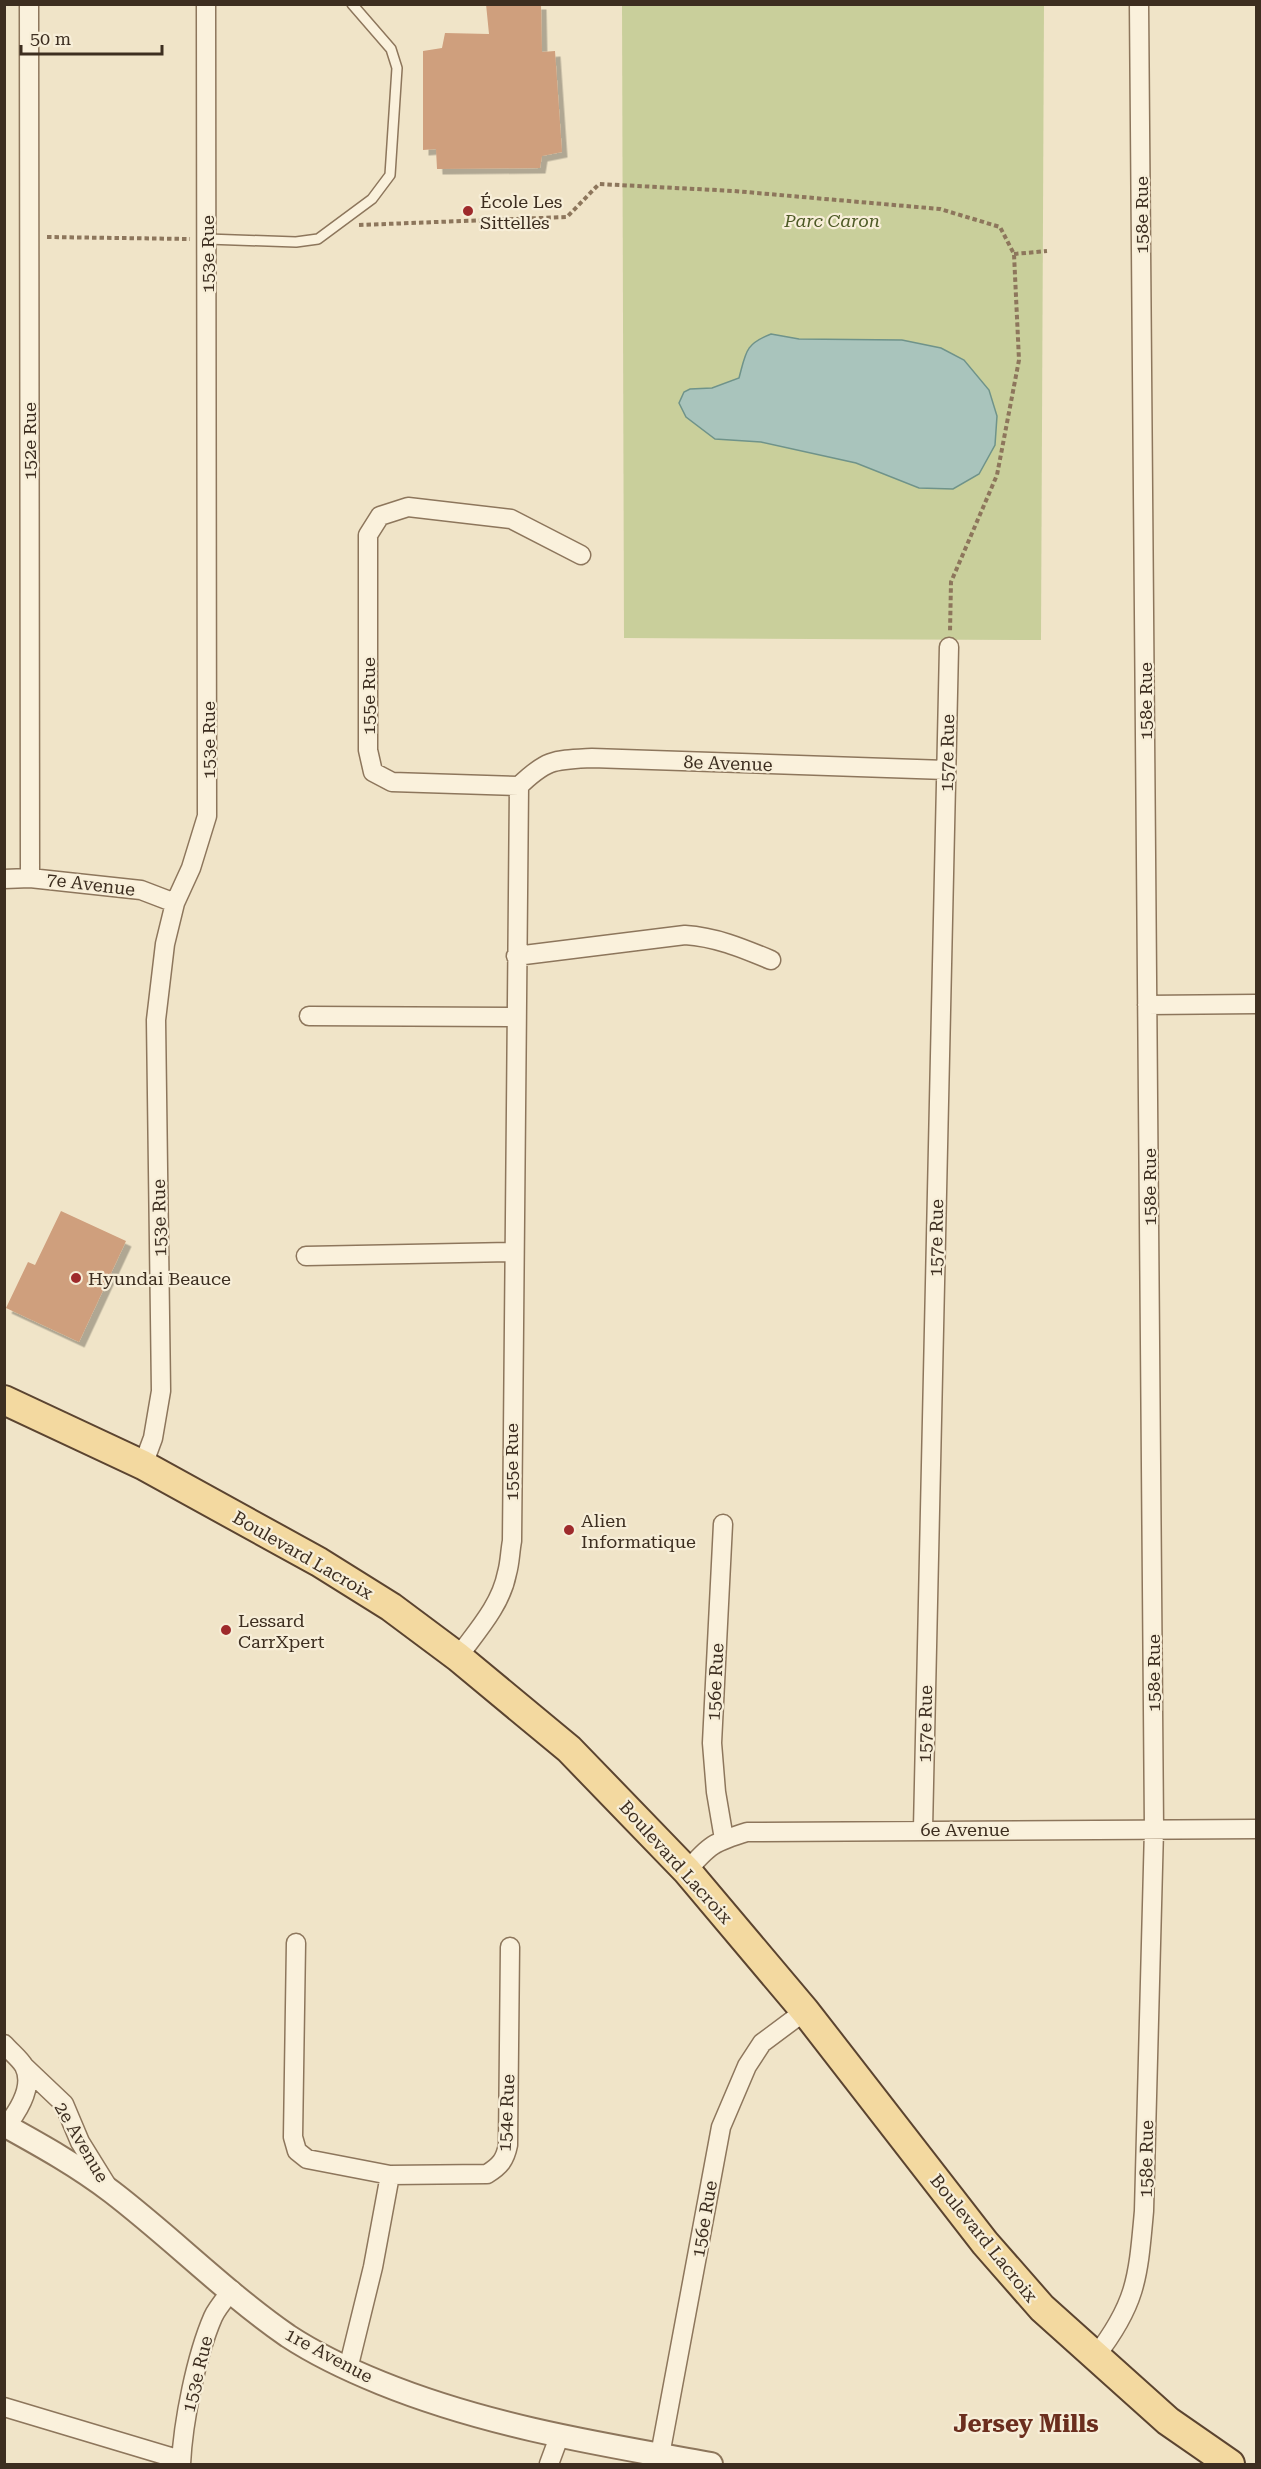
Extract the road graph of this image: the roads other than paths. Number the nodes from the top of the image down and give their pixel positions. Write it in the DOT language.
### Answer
graph roads {
  1 [pos="29,4"];
  2 [pos="206,4"];
  3 [pos="352,4"];
  4 [pos="1139,4"];
  5 [pos="207,239"];
  6 [pos="581,555"];
  7 [pos="950,647"];
  8 [pos="946,770"];
  9 [pos="519,786"];
  10 [pos="30,878"];
  11 [pos="4,879"];
  12 [pos="175,903"];
  13 [pos="516,956"];
  14 [pos="771,960"];
  15 [pos="1257,1004"];
  16 [pos="1147,1005"];
  17 [pos="309,1016"];
  18 [pos="515,1017"];
  19 [pos="514,1252"];
  20 [pos="306,1256"];
  21 [pos="4,1400"];
  22 [pos="143,1465"];
  23 [pos="723,1524"];
  24 [pos="458,1657"];
  25 [pos="923,1829"];
  26 [pos="1154,1829"];
  27 [pos="1257,1829"];
  28 [pos="724,1839"];
  29 [pos="687,1871"];
  30 [pos="296,1944"];
  31 [pos="510,1947"];
  32 [pos="805,2011"];
  33 [pos="4,2044"];
  34 [pos="25,2067"];
  35 [pos="5,2127"];
  36 [pos="390,2175"];
  37 [pos="112,2192"];
  38 [pos="232,2290"];
  39 [pos="1095,2357"];
  40 [pos="348,2369"];
  41 [pos="4,2407"];
  42 [pos="559,2437"];
  43 [pos="660,2455"];
  44 [pos="181,2462"];
  45 [pos="549,2464"];
  46 [pos="711,2464"];
  47 [pos="1230,2464"];
  1 -- 10 [label="street, 152e Rue"];
  2 -- 5 [label="street, 153e Rue"];
  3 -- 5 [label="lane"];
  4 -- 16 [label="street, 158e Rue"];
  5 -- 12 [label="street, 153e Rue"];
  6 -- 9 [label="street, 155e Rue"];
  7 -- 8 [label="street, 157e Rue"];
  8 -- 9 [label="street, 8e Avenue"];
  8 -- 25 [label="street, 157e Rue"];
  9 -- 13 [label="street, 155e Rue"];
  10 -- 11 [label="street, 7e Avenue"];
  10 -- 12 [label="street, 7e Avenue"];
  12 -- 22 [label="street, 153e Rue"];
  13 -- 14 [label="street"];
  13 -- 18 [label="street, 155e Rue"];
  15 -- 16 [label="street"];
  16 -- 26 [label="street, 158e Rue"];
  17 -- 18 [label="street"];
  18 -- 19 [label="street, 155e Rue"];
  19 -- 20 [label="street"];
  19 -- 24 [label="street, 155e Rue"];
  21 -- 22 [label="main road, Boulevard Lacroix"];
  22 -- 24 [label="main road, Boulevard Lacroix"];
  23 -- 28 [label="street, 156e Rue"];
  24 -- 29 [label="main road, Boulevard Lacroix"];
  25 -- 26 [label="street, 6e Avenue"];
  25 -- 28 [label="street, 6e Avenue"];
  26 -- 27 [label="street, 6e Avenue"];
  26 -- 39 [label="street, 158e Rue"];
  28 -- 29 [label="street, 6e Avenue"];
  29 -- 32 [label="main road, Boulevard Lacroix"];
  30 -- 36 [label="street, 154e Rue"];
  31 -- 36 [label="street, 154e Rue"];
  32 -- 39 [label="main road, Boulevard Lacroix"];
  32 -- 43 [label="street, 156e Rue"];
  33 -- 34 [label="street, 2e Avenue"];
  34 -- 35 [label="street"];
  34 -- 37 [label="street, 2e Avenue"];
  35 -- 37 [label="street, 1re Avenue"];
  36 -- 40 [label="street"];
  37 -- 38 [label="street, 1re Avenue"];
  38 -- 40 [label="street, 1re Avenue"];
  38 -- 44 [label="street, 153e Rue"];
  39 -- 47 [label="main road, Boulevard Lacroix"];
  40 -- 42 [label="street, 1re Avenue"];
  41 -- 44 [label="street"];
  42 -- 43 [label="street, 1re Avenue"];
  42 -- 45 [label="street"];
  43 -- 46 [label="street, 1re Avenue"];
}
